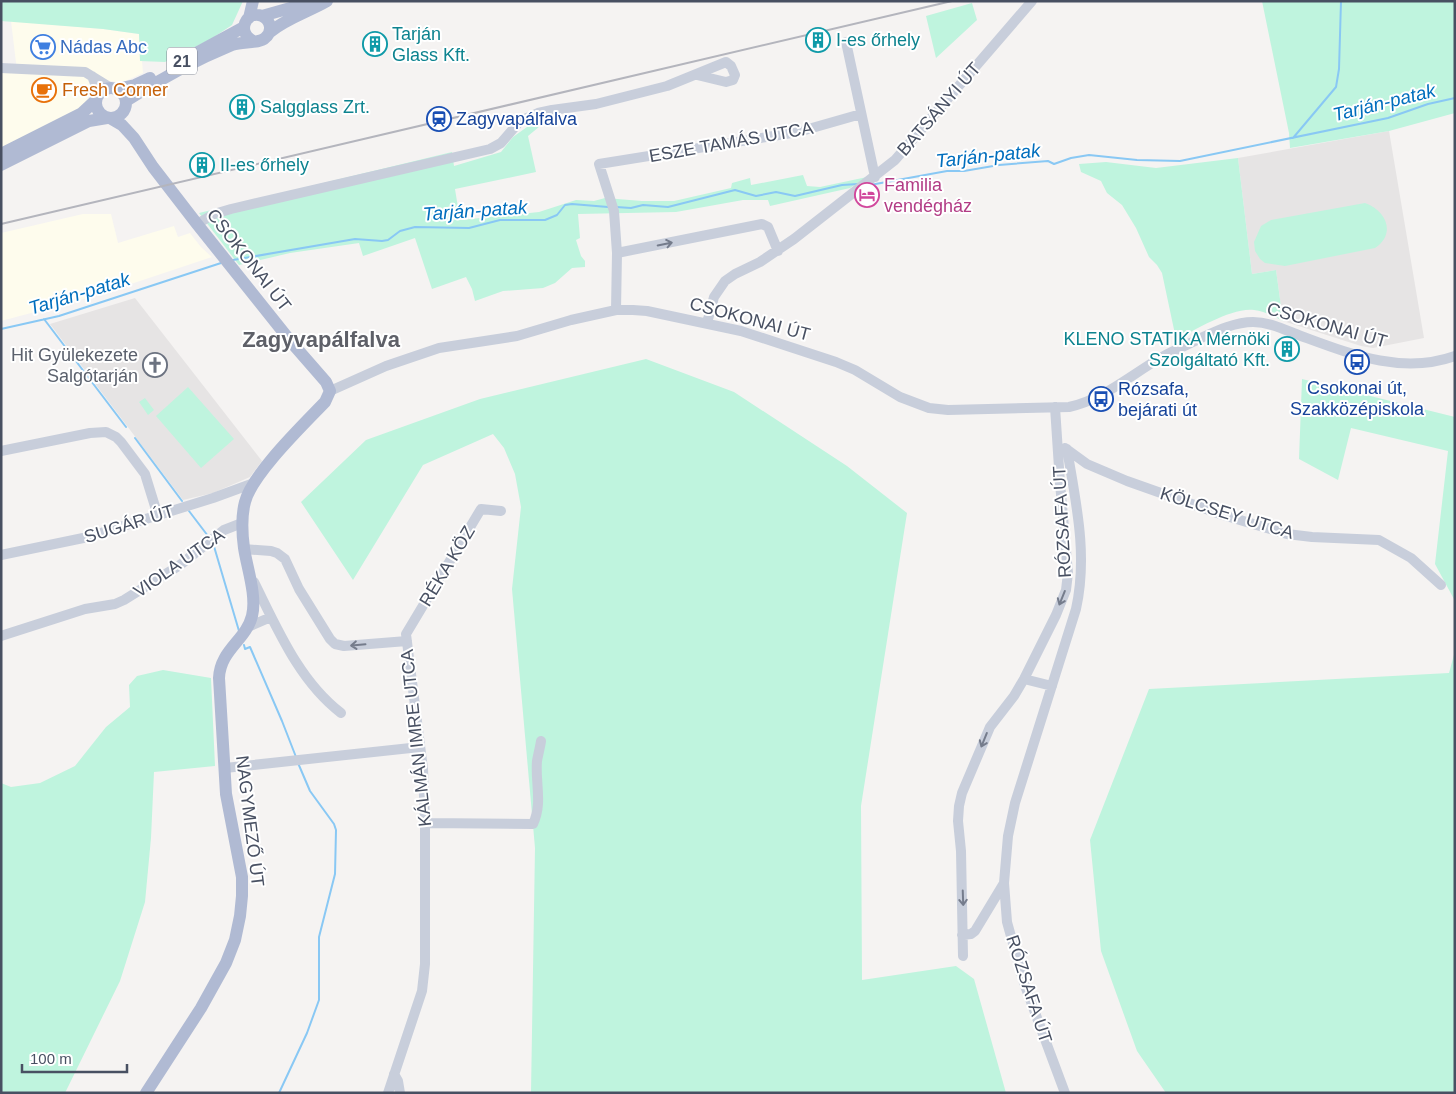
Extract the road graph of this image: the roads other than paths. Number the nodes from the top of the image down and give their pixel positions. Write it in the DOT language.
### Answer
graph roads {
  1 [pos="253,1"];
  2 [pos="258,1"];
  3 [pos="313,1"];
  4 [pos="327,1"];
  5 [pos="1032,1"];
  6 [pos="254,19"];
  7 [pos="270,32"];
  8 [pos="253,41"];
  9 [pos="846,42"];
  10 [pos="1,68"];
  11 [pos="697,75"];
  12 [pos="91,76"];
  13 [pos="114,88"];
  14 [pos="97,97"];
  15 [pos="125,106"];
  16 [pos="861,114"];
  17 [pos="108,118"];
  18 [pos="134,138"];
  19 [pos="1,154"];
  20 [pos="1,165"];
  21 [pos="872,179"];
  22 [pos="197,224"];
  23 [pos="778,251"];
  24 [pos="617,253"];
  25 [pos="616,310"];
  26 [pos="707,323"];
  27 [pos="1455,356"];
  28 [pos="330,391"];
  29 [pos="1056,407"];
  30 [pos="1063,448"];
  31 [pos="1,451"];
  32 [pos="254,483"];
  33 [pos="501,511"];
  34 [pos="158,516"];
  35 [pos="242,522"];
  36 [pos="244,549"];
  37 [pos="1,555"];
  38 [pos="249,573"];
  39 [pos="1442,585"];
  40 [pos="271,617"];
  41 [pos="248,627"];
  42 [pos="1,636"];
  43 [pos="407,641"];
  44 [pos="1024,679"];
  45 [pos="1052,686"];
  46 [pos="341,713"];
  47 [pos="541,742"];
  48 [pos="420,747"];
  49 [pos="225,768"];
  50 [pos="425,823"];
  51 [pos="1004,882"];
  52 [pos="962,936"];
  53 [pos="963,956"];
  54 [pos="394,1074"];
  55 [pos="146,1093"];
  56 [pos="388,1093"];
  57 [pos="400,1093"];
  58 [pos="1064,1093"];
  1 -- 6 [label="main road"];
  2 -- 6 [label="main road"];
  3 -- 6 [label="main road, 21"];
  4 -- 7 [label="main road, 21"];
  5 -- 21 [label="street, BATSÁNYI ÚT"];
  6 -- 7 [label="main road"];
  6 -- 8 [label="main road"];
  6 -- 13 [label="main road, 21"];
  7 -- 8 [label="main road, 21"];
  8 -- 15 [label="main road, 21"];
  9 -- 16 [label="street"];
  10 -- 12 [label="street"];
  11 -- 22 [label="street"];
  12 -- 13 [label="street"];
  12 -- 14 [label="street"];
  13 -- 14 [label="main road, 21"];
  13 -- 15 [label="main road"];
  14 -- 17 [label="main road"];
  14 -- 19 [label="main road, 21"];
  15 -- 17 [label="main road, 21"];
  15 -- 18 [label="main road"];
  16 -- 21 [label="street"];
  16 -- 24 [label="street, ESZE TAMÁS UTCA"];
  17 -- 18 [label="main road"];
  17 -- 20 [label="main road, 21"];
  18 -- 22 [label="main road, CSOKONAI ÚT"];
  21 -- 23 [label="street, BATSÁNYI ÚT"];
  22 -- 28 [label="main road, CSOKONAI ÚT"];
  24 -- 23 [label="street, one-way"];
  23 -- 26 [label="street, BATSÁNYI ÚT"];
  24 -- 25 [label="street"];
  25 -- 26 [label="street, CSOKONAI ÚT"];
  25 -- 28 [label="street, CSOKONAI ÚT"];
  26 -- 29 [label="street, CSOKONAI ÚT"];
  27 -- 29 [label="street, CSOKONAI ÚT"];
  28 -- 32 [label="main road, NAGYMEZŐ ÚT"];
  29 -- 30 [label="street, RÓZSAFA ÚT"];
  30 -- 39 [label="street, KÖLCSEY UTCA"];
  30 -- 44 [label="street, RÓZSAFA ÚT, one-way"];
  30 -- 45 [label="street, RÓZSAFA ÚT"];
  31 -- 34 [label="street"];
  32 -- 34 [label="street, SUGÁR ÚT"];
  32 -- 35 [label="main road, NAGYMEZŐ ÚT"];
  33 -- 43 [label="street, RÉKA KÖZ"];
  34 -- 37 [label="street, SUGÁR ÚT"];
  35 -- 36 [label="main road, NAGYMEZŐ ÚT"];
  35 -- 42 [label="street, VIOLA UTCA"];
  36 -- 38 [label="main road, NAGYMEZŐ ÚT"];
  43 -- 36 [label="street, KÁLMÁN IMRE UTCA, one-way"];
  38 -- 40 [label="street, NAGYMEZŐ ÚT"];
  38 -- 41 [label="main road, NAGYMEZŐ ÚT"];
  40 -- 41 [label="street, NAGYMEZŐ ÚT"];
  40 -- 46 [label="street, NAGYMEZŐ ÚT"];
  41 -- 49 [label="main road, NAGYMEZŐ ÚT"];
  43 -- 48 [label="street, KÁLMÁN IMRE UTCA"];
  44 -- 45 [label="street"];
  44 -- 52 [label="street, RÓZSAFA ÚT, one-way"];
  45 -- 51 [label="street, RÓZSAFA ÚT"];
  47 -- 50 [label="street"];
  48 -- 49 [label="street"];
  48 -- 50 [label="street, KÁLMÁN IMRE UTCA"];
  49 -- 55 [label="main road, NAGYMEZŐ ÚT"];
  50 -- 54 [label="street, KÁLMÁN IMRE UTCA"];
  51 -- 52 [label="street, RÓZSAFA ÚT"];
  51 -- 58 [label="street, RÓZSAFA ÚT"];
  52 -- 53 [label="street, RÓZSAFA ÚT"];
  54 -- 56 [label="street, KÁLMÁN IMRE UTCA"];
  54 -- 57 [label="street"];
}
